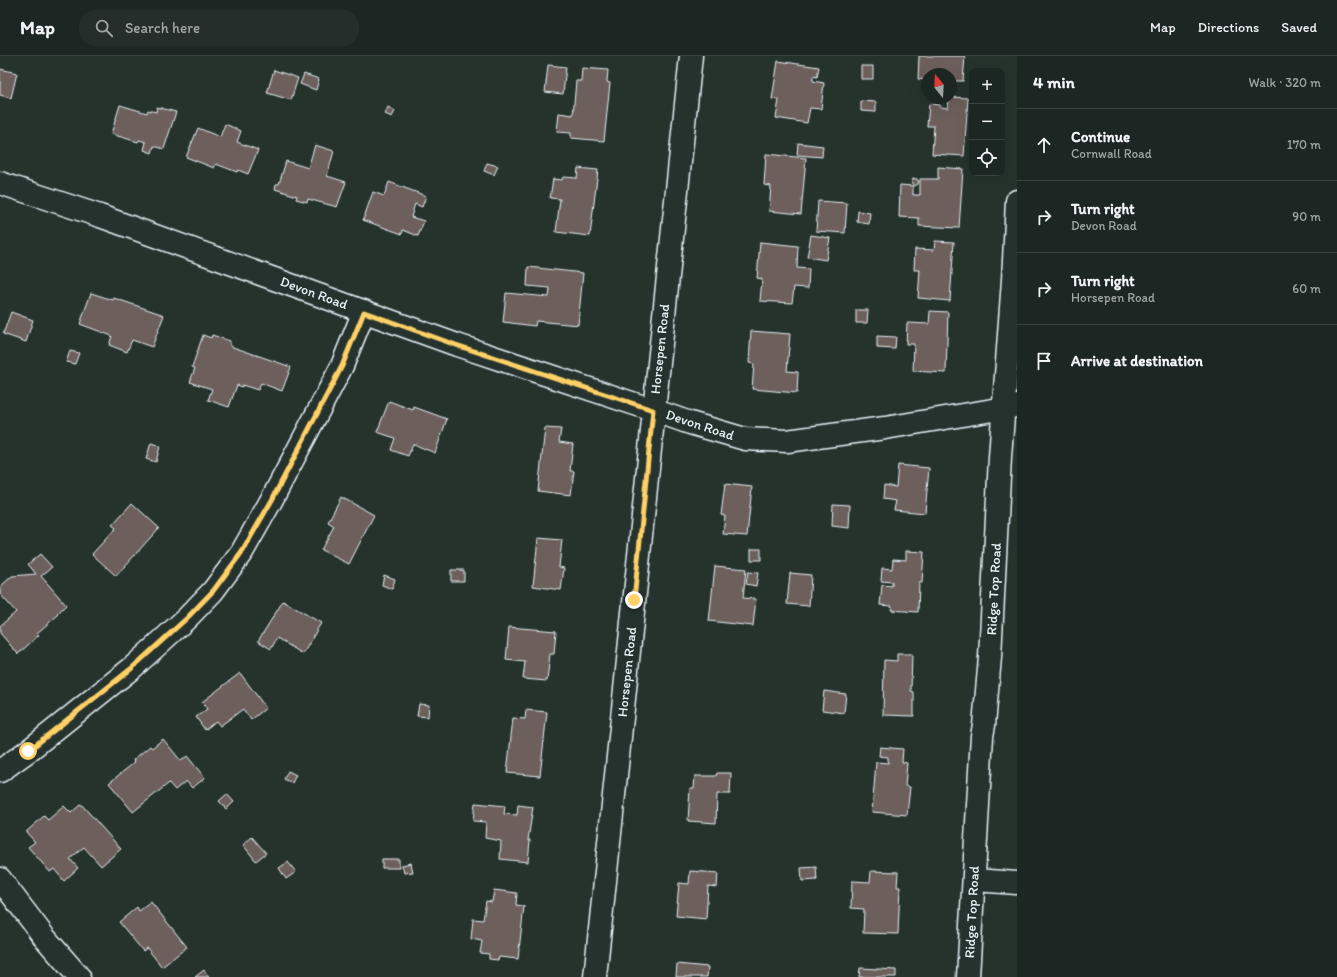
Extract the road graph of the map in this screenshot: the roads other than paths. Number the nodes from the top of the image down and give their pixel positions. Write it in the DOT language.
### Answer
graph roads {
  1 [pos="691,56"];
  2 [pos="0,183"];
  3 [pos="1017,201"];
  4 [pos="364,312"];
  5 [pos="1010,407"];
  6 [pos="653,410"];
  7 [pos="0,771"];
  8 [pos="0,880"];
  9 [pos="974,880"];
  10 [pos="1017,883"];
  11 [pos="79,977"];
  12 [pos="595,977"];
  13 [pos="968,977"];
  1 -- 6 [label="street, Horsepen Road"];
  2 -- 4 [label="street, Devon Road"];
  3 -- 5 [label="street, Ridge Top Road"];
  4 -- 6 [label="street, Devon Road"];
  4 -- 7 [label="street"];
  5 -- 6 [label="street, Devon Road"];
  5 -- 9 [label="street, Ridge Top Road"];
  6 -- 12 [label="street, Horsepen Road"];
  8 -- 11 [label="street"];
  9 -- 10 [label="street"];
  9 -- 13 [label="street, Ridge Top Road"];
}
